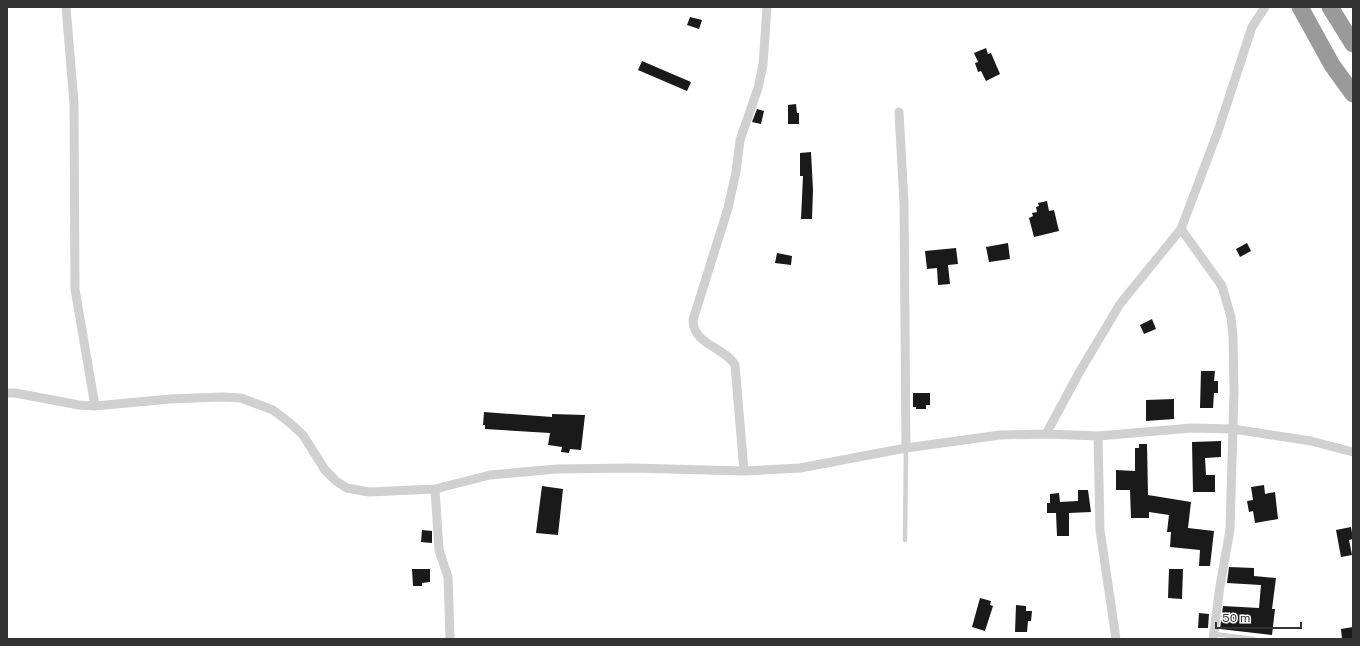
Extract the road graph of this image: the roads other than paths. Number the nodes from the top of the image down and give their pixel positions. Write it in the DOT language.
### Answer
graph roads {
  1 [pos="66,7"];
  2 [pos="767,7"];
  3 [pos="1265,7"];
  4 [pos="1300,7"];
  5 [pos="1330,7"];
  6 [pos="1353,44"];
  7 [pos="1353,94"];
  8 [pos="899,112"];
  9 [pos="1181,229"];
  10 [pos="7,394"];
  11 [pos="95,406"];
  12 [pos="1233,428"];
  13 [pos="1046,434"];
  14 [pos="1098,436"];
  15 [pos="906,448"];
  16 [pos="1353,452"];
  17 [pos="744,471"];
  18 [pos="435,488"];
  19 [pos="905,540"];
  20 [pos="1214,637"];
  21 [pos="450,639"];
  22 [pos="1116,639"];
  23 [pos="1254,639"];
  1 -- 11 [label="street"];
  2 -- 17 [label="street"];
  3 -- 9 [label="street"];
  4 -- 7 [label="highway"];
  5 -- 6 [label="highway"];
  8 -- 15 [label="street"];
  9 -- 12 [label="street"];
  9 -- 13 [label="street"];
  10 -- 11 [label="street"];
  11 -- 18 [label="street"];
  12 -- 14 [label="street"];
  12 -- 16 [label="street"];
  12 -- 20 [label="street"];
  13 -- 14 [label="street"];
  13 -- 15 [label="street"];
  14 -- 22 [label="street"];
  15 -- 17 [label="street"];
  15 -- 19 [label="lane"];
  17 -- 18 [label="street"];
  18 -- 21 [label="street"];
  20 -- 23 [label="lane"];
}
